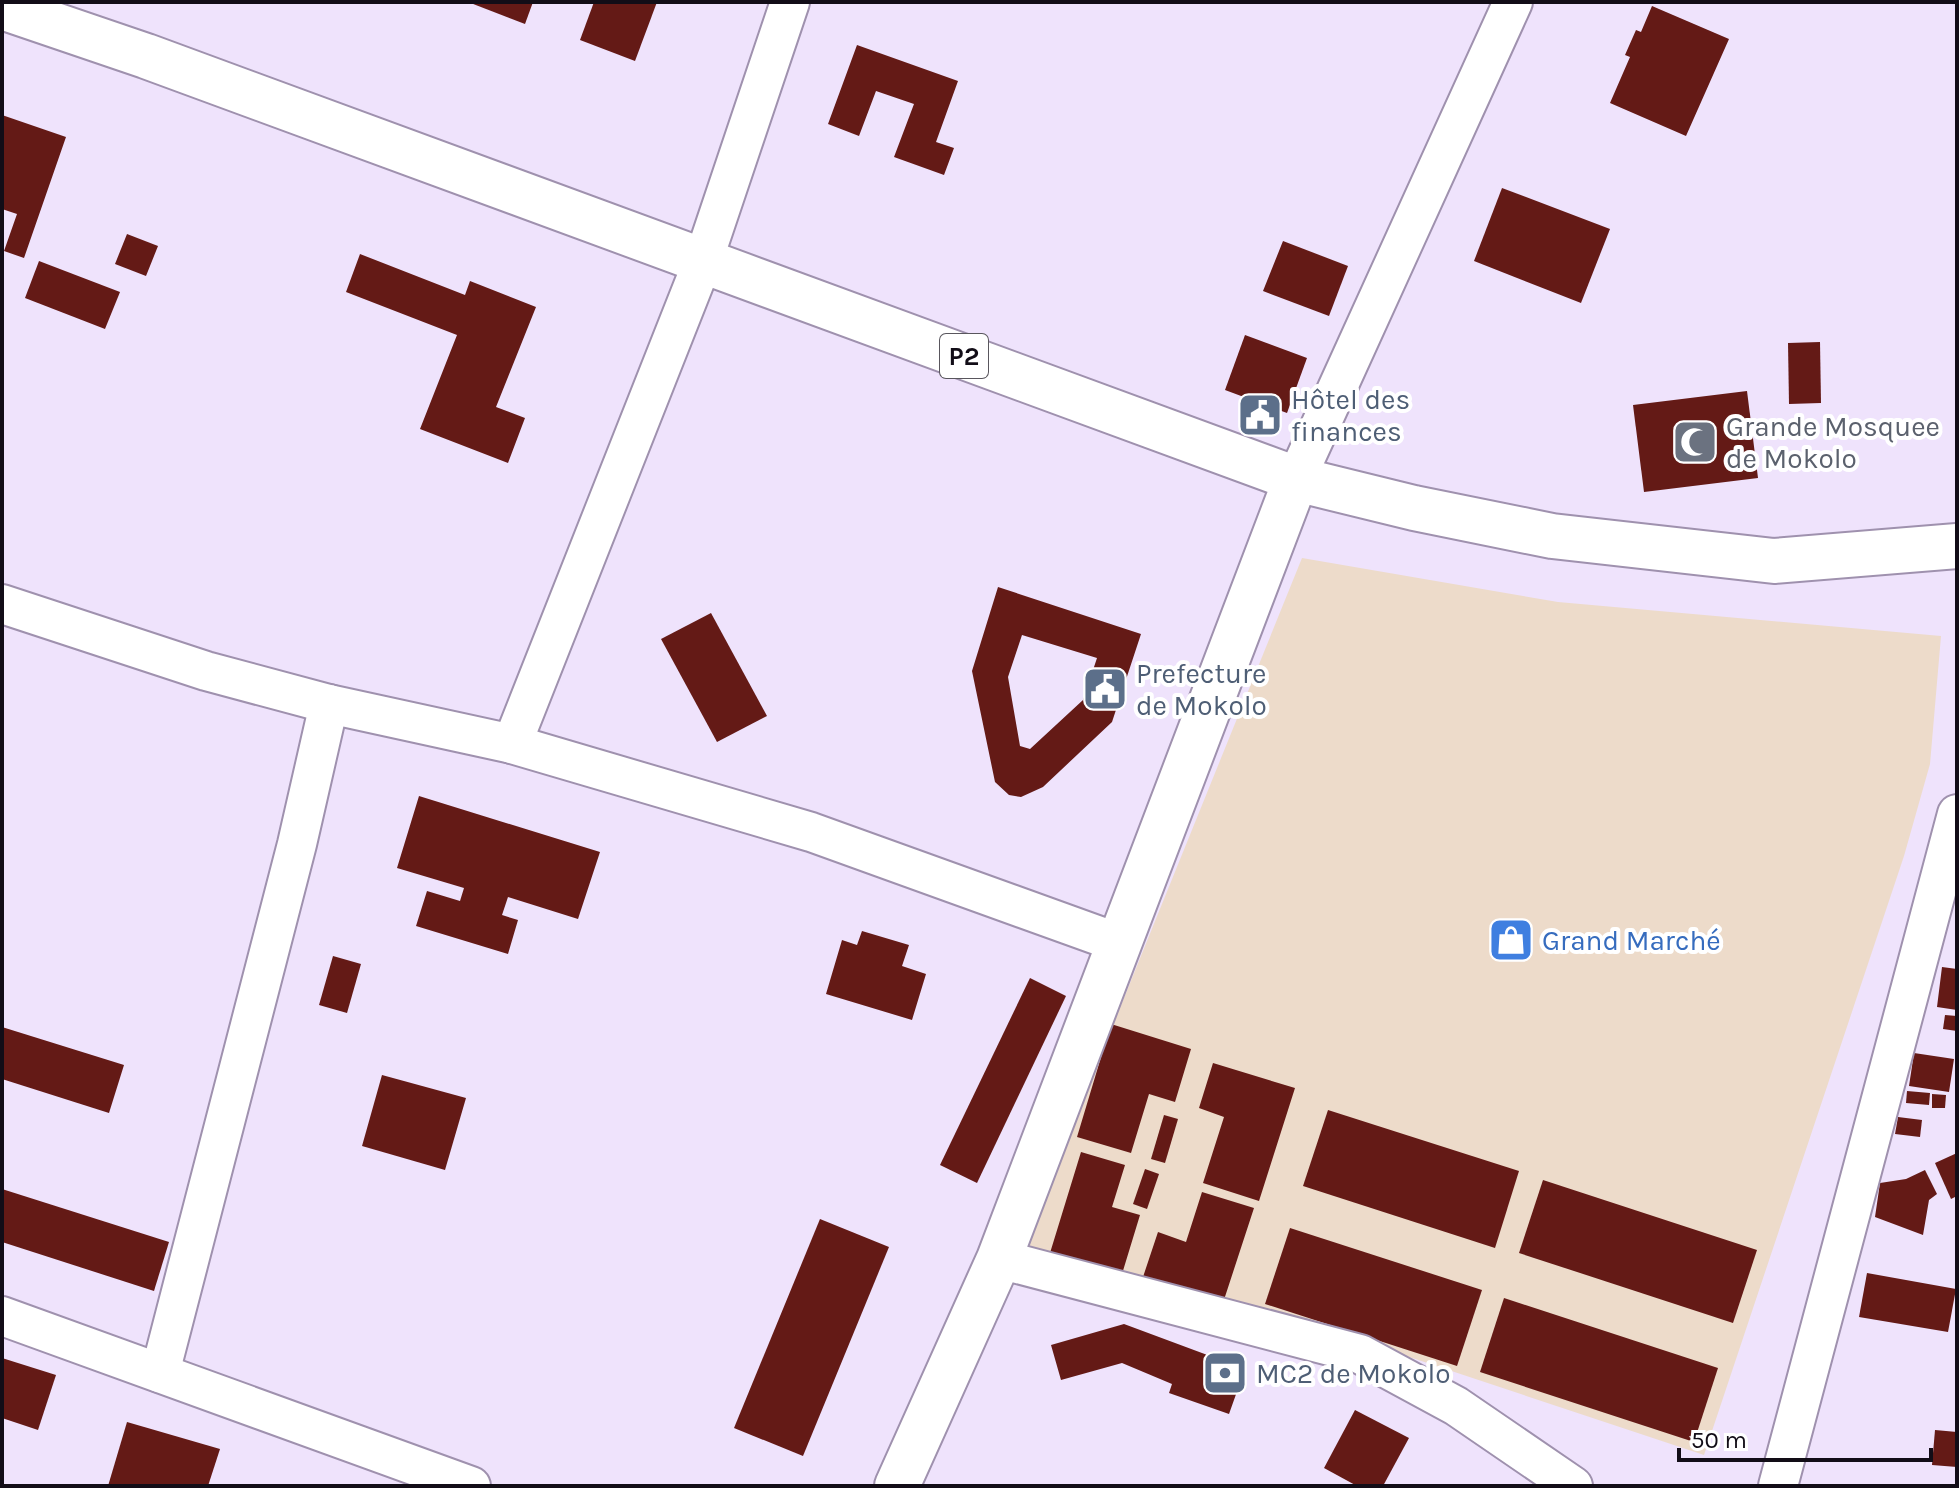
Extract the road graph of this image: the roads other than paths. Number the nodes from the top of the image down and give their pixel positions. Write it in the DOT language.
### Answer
graph roads {
  1 [pos="790,2"];
  2 [pos="1513,2"];
  3 [pos="2,7"];
  4 [pos="703,261"];
  5 [pos="1296,479"];
  6 [pos="1957,546"];
  7 [pos="2,604"];
  8 [pos="329,704"];
  9 [pos="512,744"];
  10 [pos="1957,814"];
  11 [pos="1119,943"];
  12 [pos="999,1259"];
  13 [pos="2,1316"];
  14 [pos="160,1373"];
  15 [pos="471,1486"];
  16 [pos="897,1486"];
  17 [pos="1573,1486"];
  18 [pos="1778,1486"];
  1 -- 4 [label="street"];
  2 -- 5 [label="street"];
  3 -- 4 [label="main road, P2"];
  4 -- 5 [label="main road, P2"];
  4 -- 9 [label="street"];
  5 -- 6 [label="main road, P2"];
  5 -- 11 [label="main road"];
  7 -- 8 [label="street"];
  8 -- 9 [label="street"];
  8 -- 14 [label="street"];
  9 -- 11 [label="street"];
  10 -- 18 [label="street"];
  11 -- 12 [label="main road"];
  12 -- 16 [label="main road"];
  12 -- 17 [label="street"];
  13 -- 14 [label="street"];
  14 -- 15 [label="street"];
}
